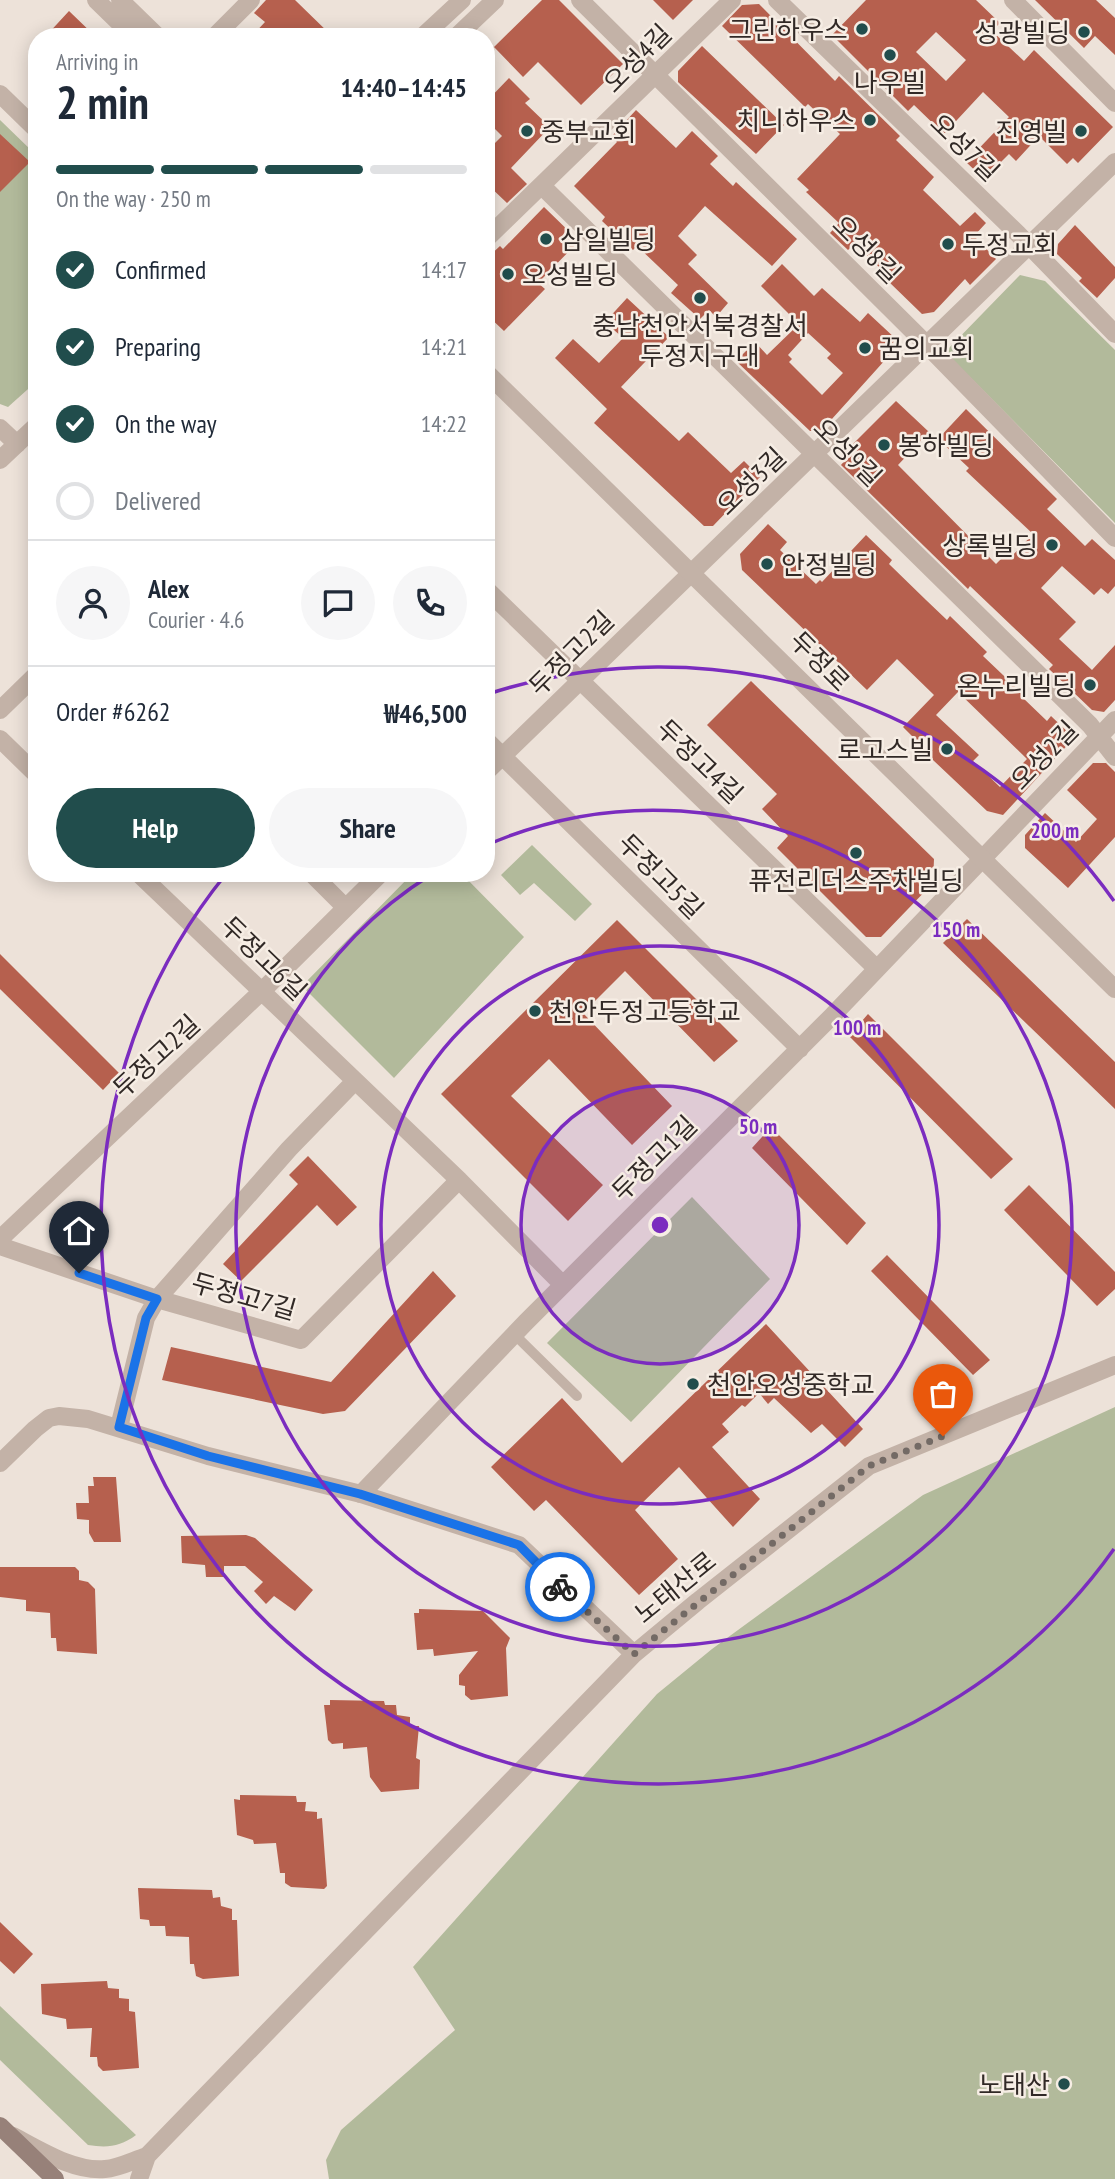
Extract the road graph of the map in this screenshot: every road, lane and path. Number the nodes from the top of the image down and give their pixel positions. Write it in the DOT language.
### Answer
graph roads {
  1 [pos="96,0"];
  2 [pos="120,0"];
  3 [pos="251,0"];
  4 [pos="462,0"];
  5 [pos="495,0"];
  6 [pos="580,0"];
  7 [pos="732,0"];
  8 [pos="776,0"];
  9 [pos="1013,0"];
  10 [pos="125,28"];
  11 [pos="149,28"];
  12 [pos="223,28"];
  13 [pos="432,28"];
  14 [pos="465,28"];
  15 [pos="656,77"];
  16 [pos="0,94"];
  17 [pos="1115,103"];
  18 [pos="28,121"];
  19 [pos="1115,162"];
  20 [pos="542,186"];
  21 [pos="495,230"];
  22 [pos="1029,247"];
  23 [pos="1115,334"];
  24 [pos="926,347"];
  25 [pos="495,381"];
  26 [pos="0,428"];
  27 [pos="28,434"];
  28 [pos="17,444"];
  29 [pos="814,456"];
  30 [pos="0,460"];
  31 [pos="1115,538"];
  32 [pos="692,572"];
  33 [pos="495,598"];
  34 [pos="581,682"];
  35 [pos="28,683"];
  36 [pos="0,710"];
  37 [pos="1115,720"];
  38 [pos="1099,736"];
  39 [pos="0,739"];
  40 [pos="495,748"];
  41 [pos="503,756"];
  42 [pos="1115,757"];
  43 [pos="495,764"];
  44 [pos="28,766"];
  45 [pos="982,858"];
  46 [pos="147,882"];
  47 [pos="320,882"];
  48 [pos="372,882"];
  49 [pos="346,908"];
  50 [pos="877,969"];
  51 [pos="1115,989"];
  52 [pos="261,992"];
  53 [pos="800,1049"];
  54 [pos="355,1081"];
  55 [pos="459,1180"];
  56 [pos="0,1239"];
  57 [pos="0,1246"];
  58 [pos="563,1285"];
  59 [pos="157,1299"];
  60 [pos="514,1335"];
  61 [pos="1115,1365"];
  62 [pos="577,1396"];
  63 [pos="119,1427"];
  64 [pos="0,1463"];
  65 [pos="360,1494"];
  66 [pos="634,1654"];
  67 [pos="5,2130"];
  68 [pos="148,2156"];
  69 [pos="55,2179"];
  70 [pos="139,2179"];
  1 -- 10 [label="street"];
  2 -- 11 [label="street"];
  3 -- 12 [label="street"];
  4 -- 13 [label="street"];
  5 -- 14 [label="street"];
  6 -- 15 [label="street, 오성8길"];
  7 -- 15 [label="street, 오성4길"];
  8 -- 22 [label="street, 오성7길"];
  9 -- 17 [label="street"];
  15 -- 20 [label="street, 오성4길"];
  15 -- 24 [label="street, 오성8길"];
  16 -- 18 [label="street"];
  19 -- 22 [label="street, 오성3길"];
  20 -- 21 [label="street, 오성4길"];
  20 -- 29 [label="street, 오성9길"];
  22 -- 23 [label="street, 오성7길"];
  22 -- 24 [label="street, 오성3길"];
  24 -- 29 [label="street, 오성3길"];
  24 -- 31 [label="street, 오성8길"];
  25 -- 32 [label="street, 두정로"];
  26 -- 28 [label="street"];
  27 -- 28 [label="street"];
  28 -- 30 [label="street"];
  29 -- 32 [label="street, 오성3길"];
  29 -- 38 [label="street, 오성9길"];
  32 -- 34 [label="street, 두정고2길"];
  32 -- 45 [label="street, 두정로"];
  33 -- 34 [label="street, 두정고4길"];
  34 -- 41 [label="street, 두정고2길"];
  34 -- 50 [label="street, 두정고4길"];
  35 -- 36 [label="street"];
  37 -- 38 [label="street, 오성2길"];
  38 -- 42 [label="street, 오성9길"];
  38 -- 45 [label="street, 오성2길"];
  39 -- 44 [label="street"];
  40 -- 41 [label="street, 두정고5길"];
  41 -- 43 [label="street, 두정고2길"];
  41 -- 53 [label="street, 두정고5길"];
  45 -- 50 [label="street, 두정고1길"];
  45 -- 51 [label="street, 두정로"];
  46 -- 52 [label="street, 두정고6길"];
  47 -- 49 [label="street"];
  48 -- 49 [label="street, 두정고2길"];
  49 -- 52 [label="street, 두정고2길"];
  50 -- 53 [label="street, 두정고1길"];
  52 -- 54 [label="street, 두정고6길"];
  52 -- 56 [label="street, 두정고2길"];
  53 -- 58 [label="street, 두정고1길"];
  54 -- 55 [label="street, 두정고6길"];
  54 -- 59 [label="street"];
  55 -- 58 [label="street, 두정고6길"];
  55 -- 59 [label="street, 두정고7길"];
  57 -- 59 [label="street, 두정고7길"];
  58 -- 60 [label="street, 두정고1길"];
  59 -- 63 [label="street"];
  60 -- 62 [label="lane"];
  60 -- 65 [label="street, 두정고1길"];
  61 -- 66 [label="street, 노태산로"];
  63 -- 64 [label="street, 노태산로"];
  63 -- 65 [label="street, 노태산로"];
  65 -- 66 [label="street, 노태산로"];
  66 -- 68 [label="street"];
  67 -- 68 [label="street"];
  67 -- 69 [label="main road"];
  68 -- 70 [label="street"];
}
